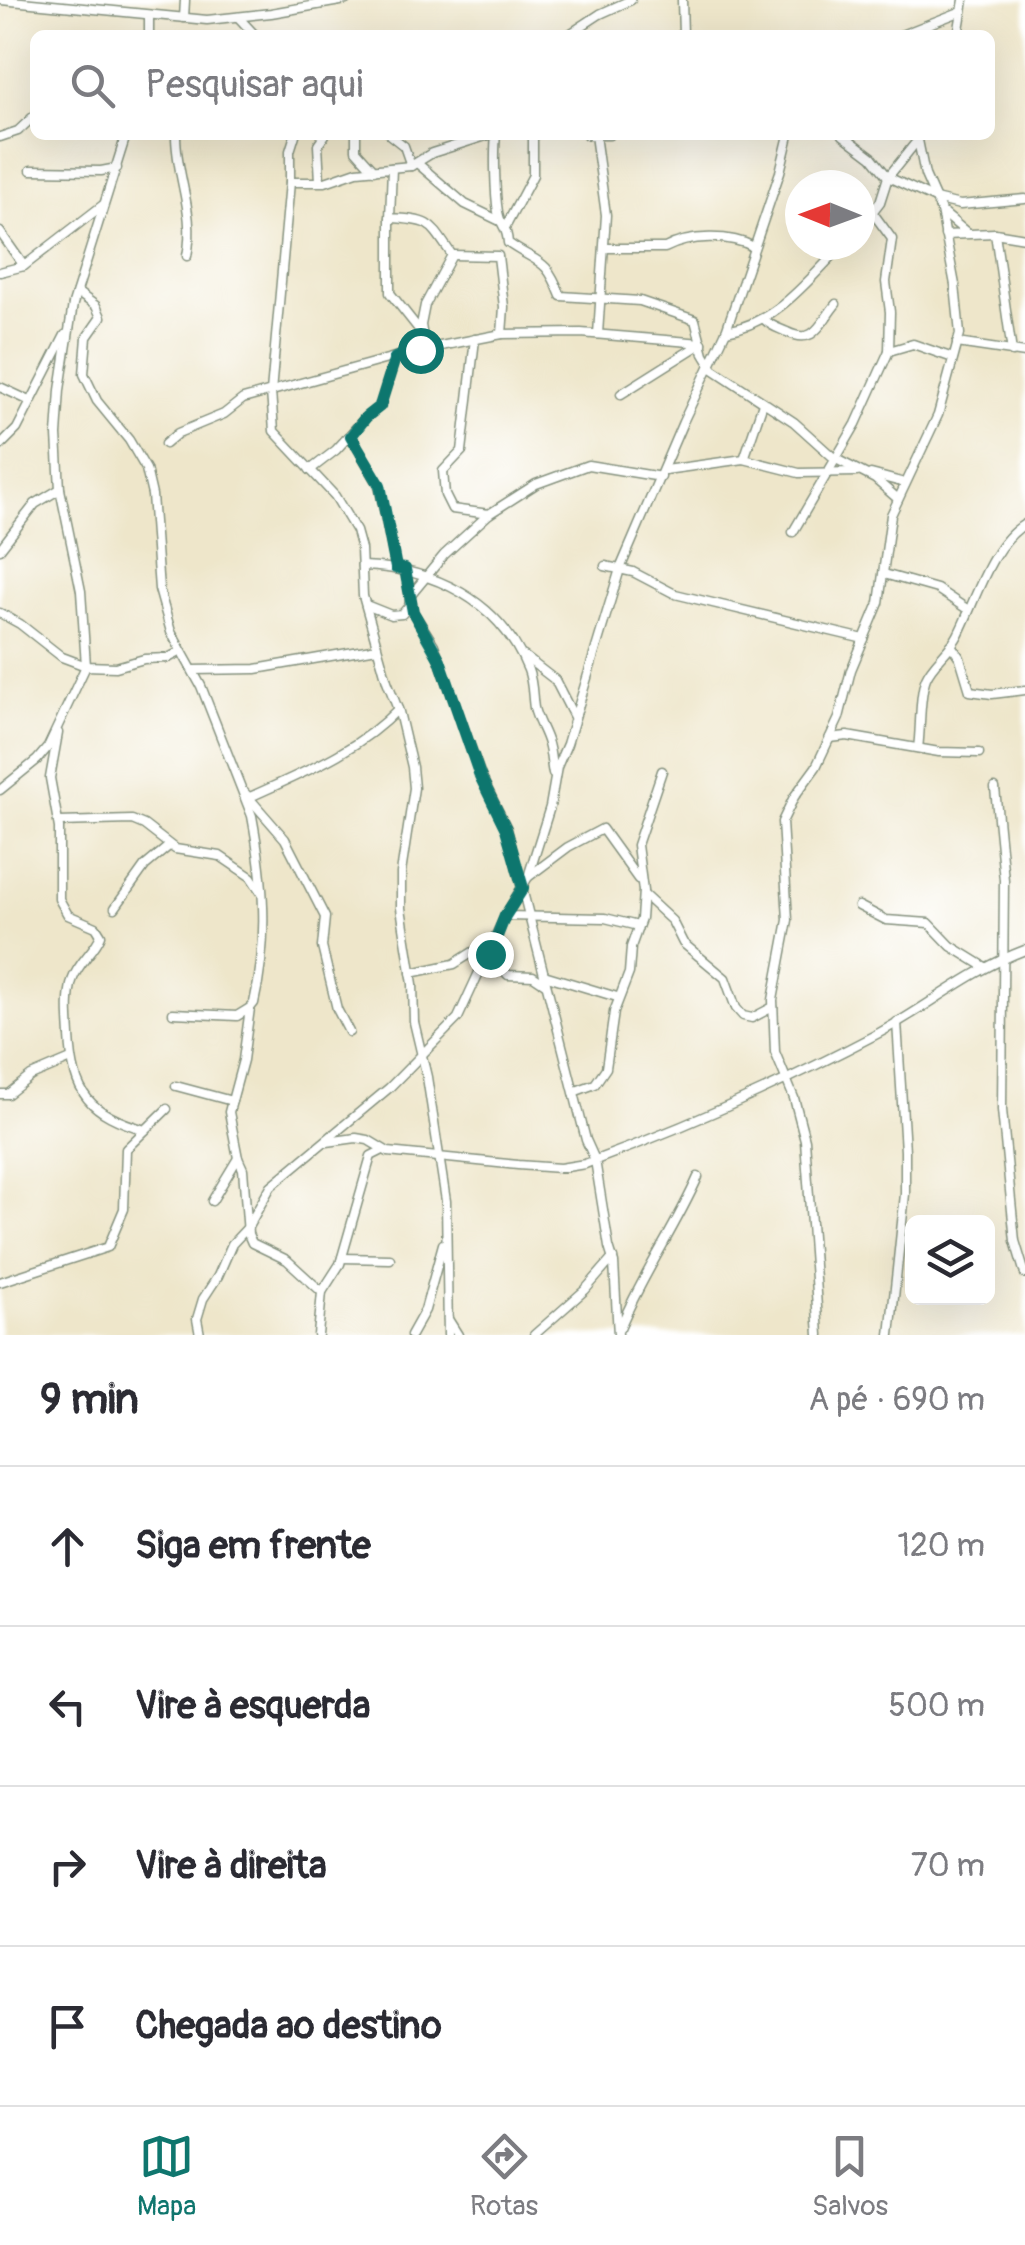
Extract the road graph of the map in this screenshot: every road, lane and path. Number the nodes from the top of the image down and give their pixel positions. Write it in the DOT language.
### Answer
graph roads {
  1 [pos="1,0"];
  2 [pos="184,0"];
  3 [pos="346,0"];
  4 [pos="631,0"];
  5 [pos="682,0"];
  6 [pos="964,0"];
  7 [pos="962,11"];
  8 [pos="150,15"];
  9 [pos="238,17"];
  10 [pos="184,18"];
  11 [pos="149,30"];
  12 [pos="250,30"];
  13 [pos="582,30"];
  14 [pos="684,30"];
  15 [pos="914,30"];
  16 [pos="959,30"];
  17 [pos="30,121"];
  18 [pos="0,137"];
  19 [pos="125,140"];
  20 [pos="176,140"];
  21 [pos="293,140"];
  22 [pos="322,140"];
  23 [pos="356,140"];
  24 [pos="396,140"];
  25 [pos="472,140"];
  26 [pos="496,140"];
  27 [pos="533,140"];
  28 [pos="596,140"];
  29 [pos="788,140"];
  30 [pos="850,140"];
  31 [pos="916,140"];
  32 [pos="918,140"];
  33 [pos="414,164"];
  34 [pos="117,168"];
  35 [pos="392,168"];
  36 [pos="31,170"];
  37 [pos="374,170"];
  38 [pos="888,177"];
  39 [pos="290,182"];
  40 [pos="320,182"];
  41 [pos="1025,199"];
  42 [pos="936,200"];
  43 [pos="107,202"];
  44 [pos="875,207"];
  45 [pos="940,211"];
  46 [pos="390,218"];
  47 [pos="875,218"];
  48 [pos="503,223"];
  49 [pos="0,232"];
  50 [pos="966,232"];
  51 [pos="995,233"];
  52 [pos="945,234"];
  53 [pos="1025,238"];
  54 [pos="754,246"];
  55 [pos="605,248"];
  56 [pos="452,255"];
  57 [pos="186,256"];
  58 [pos="828,260"];
  59 [pos="24,266"];
  60 [pos="0,272"];
  61 [pos="77,292"];
  62 [pos="601,301"];
  63 [pos="836,304"];
  64 [pos="765,320"];
  65 [pos="67,331"];
  66 [pos="726,331"];
  67 [pos="422,332"];
  68 [pos="502,334"];
  69 [pos="598,334"];
  70 [pos="889,338"];
  71 [pos="475,339"];
  72 [pos="702,343"];
  73 [pos="957,344"];
  74 [pos="904,345"];
  75 [pos="424,350"];
  76 [pos="889,351"];
  77 [pos="1012,352"];
  78 [pos="1025,354"];
  79 [pos="395,358"];
  80 [pos="953,358"];
  81 [pos="711,366"];
  82 [pos="0,387"];
  83 [pos="271,392"];
  84 [pos="622,394"];
  85 [pos="30,402"];
  86 [pos="763,402"];
  87 [pos="351,436"];
  88 [pos="165,444"];
  89 [pos="0,446"];
  90 [pos="834,458"];
  91 [pos="744,460"];
  92 [pos="310,470"];
  93 [pos="862,472"];
  94 [pos="663,474"];
  95 [pos="827,475"];
  96 [pos="905,483"];
  97 [pos="60,489"];
  98 [pos="898,499"];
  99 [pos="488,514"];
  100 [pos="1025,524"];
  101 [pos="793,532"];
  102 [pos="0,549"];
  103 [pos="362,566"];
  104 [pos="605,566"];
  105 [pos="401,568"];
  106 [pos="620,570"];
  107 [pos="427,574"];
  108 [pos="884,574"];
  109 [pos="410,600"];
  110 [pos="366,605"];
  111 [pos="968,609"];
  112 [pos="0,614"];
  113 [pos="864,639"];
  114 [pos="952,646"];
  115 [pos="377,648"];
  116 [pos="517,649"];
  117 [pos="180,652"];
  118 [pos="86,666"];
  119 [pos="193,670"];
  120 [pos="1025,690"];
  121 [pos="398,709"];
  122 [pos="574,718"];
  123 [pos="58,729"];
  124 [pos="830,738"];
  125 [pos="918,748"];
  126 [pos="979,753"];
  127 [pos="662,771"];
  128 [pos="554,779"];
  129 [pos="241,788"];
  130 [pos="995,788"];
  131 [pos="0,790"];
  132 [pos="250,797"];
  133 [pos="59,822"];
  134 [pos="169,846"];
  135 [pos="528,877"];
  136 [pos="642,886"];
  137 [pos="523,888"];
  138 [pos="264,895"];
  139 [pos="859,906"];
  140 [pos="116,908"];
  141 [pos="505,916"];
  142 [pos="531,917"];
  143 [pos="638,926"];
  144 [pos="1025,950"];
  145 [pos="489,956"];
  146 [pos="1004,958"];
  147 [pos="985,967"];
  148 [pos="412,973"];
  149 [pos="545,980"];
  150 [pos="618,997"];
  151 [pos="773,1007"];
  152 [pos="250,1008"];
  153 [pos="173,1013"];
  154 [pos="897,1022"];
  155 [pos="349,1032"];
  156 [pos="421,1055"];
  157 [pos="71,1059"];
  158 [pos="786,1080"];
  159 [pos="176,1086"];
  160 [pos="576,1090"];
  161 [pos="0,1094"];
  162 [pos="232,1101"];
  163 [pos="167,1110"];
  164 [pos="145,1130"];
  165 [pos="326,1142"];
  166 [pos="383,1150"];
  167 [pos="438,1155"];
  168 [pos="238,1158"];
  169 [pos="594,1160"];
  170 [pos="698,1177"];
  171 [pos="212,1202"];
  172 [pos="248,1227"];
  173 [pos="446,1229"];
  174 [pos="1020,1240"];
  175 [pos="342,1258"];
  176 [pos="612,1258"];
  177 [pos="390,1259"];
  178 [pos="1025,1274"];
  179 [pos="0,1282"];
  180 [pos="322,1292"];
  181 [pos="448,1319"];
  182 [pos="200,1335"];
  183 [pos="318,1335"];
  184 [pos="411,1335"];
  185 [pos="448,1335"];
  186 [pos="458,1335"];
  187 [pos="534,1335"];
  188 [pos="617,1335"];
  189 [pos="819,1335"];
  190 [pos="890,1335"];
  1 -- 8 [label="street"];
  2 -- 10 [label="street"];
  3 -- 9 [label="street"];
  4 -- 13 [label="street"];
  5 -- 14 [label="street"];
  6 -- 7 [label="street"];
  7 -- 15 [label="street"];
  7 -- 16 [label="street"];
  8 -- 10 [label="street"];
  8 -- 11 [label="street"];
  9 -- 10 [label="street"];
  9 -- 12 [label="street"];
  17 -- 18 [label="street"];
  19 -- 34 [label="street"];
  20 -- 57 [label="street"];
  21 -- 39 [label="street"];
  22 -- 40 [label="street"];
  23 -- 37 [label="street"];
  24 -- 33 [label="street"];
  25 -- 33 [label="street"];
  26 -- 48 [label="street"];
  27 -- 48 [label="street"];
  28 -- 55 [label="street"];
  29 -- 54 [label="street"];
  30 -- 38 [label="street"];
  31 -- 38 [label="street"];
  32 -- 42 [label="street"];
  33 -- 35 [label="street"];
  33 -- 48 [label="street"];
  34 -- 36 [label="street"];
  34 -- 43 [label="street"];
  35 -- 37 [label="street"];
  35 -- 46 [label="street"];
  37 -- 40 [label="street"];
  38 -- 42 [label="street"];
  38 -- 44 [label="street"];
  39 -- 40 [label="street"];
  39 -- 83 [label="street"];
  41 -- 42 [label="street"];
  42 -- 45 [label="street"];
  43 -- 59 [label="street"];
  43 -- 61 [label="street"];
  45 -- 50 [label="street"];
  45 -- 52 [label="street"];
  46 -- 56 [label="street"];
  46 -- 67 [label="street"];
  47 -- 70 [label="street"];
  48 -- 62 [label="street"];
  49 -- 59 [label="street"];
  50 -- 51 [label="street"];
  50 -- 52 [label="street"];
  51 -- 53 [label="street"];
  51 -- 77 [label="street"];
  52 -- 73 [label="street"];
  54 -- 55 [label="street"];
  54 -- 66 [label="street"];
  55 -- 62 [label="street"];
  56 -- 67 [label="street"];
  56 -- 68 [label="street"];
  58 -- 64 [label="street"];
  59 -- 60 [label="street"];
  61 -- 65 [label="street"];
  61 -- 117 [label="street"];
  62 -- 69 [label="street"];
  62 -- 72 [label="street"];
  63 -- 64 [label="street"];
  64 -- 66 [label="street"];
  65 -- 85 [label="street"];
  65 -- 97 [label="street"];
  66 -- 81 [label="street"];
  67 -- 75 [label="street"];
  68 -- 69 [label="street"];
  68 -- 71 [label="street"];
  69 -- 72 [label="street"];
  70 -- 74 [label="street"];
  70 -- 76 [label="street"];
  71 -- 75 [label="street"];
  71 -- 99 [label="street"];
  72 -- 81 [label="street"];
  72 -- 84 [label="street"];
  73 -- 77 [label="street"];
  73 -- 80 [label="street"];
  74 -- 76 [label="street"];
  74 -- 80 [label="street"];
  75 -- 79 [label="street"];
  76 -- 90 [label="street"];
  77 -- 78 [label="street"];
  79 -- 83 [label="street"];
  79 -- 87 [label="street"];
  80 -- 96 [label="street"];
  81 -- 86 [label="street"];
  81 -- 94 [label="street"];
  82 -- 85 [label="street"];
  83 -- 88 [label="street"];
  83 -- 92 [label="street"];
  85 -- 89 [label="street"];
  86 -- 90 [label="street"];
  86 -- 91 [label="street"];
  87 -- 92 [label="street"];
  87 -- 105 [label="street"];
  90 -- 93 [label="street"];
  90 -- 95 [label="street"];
  91 -- 94 [label="street"];
  91 -- 95 [label="street"];
  92 -- 103 [label="street"];
  93 -- 95 [label="street"];
  93 -- 96 [label="street"];
  93 -- 98 [label="street"];
  94 -- 99 [label="street"];
  94 -- 106 [label="street"];
  95 -- 101 [label="street"];
  96 -- 98 [label="street"];
  97 -- 102 [label="street"];
  97 -- 118 [label="street"];
  98 -- 108 [label="street"];
  99 -- 107 [label="street"];
  100 -- 111 [label="street"];
  103 -- 105 [label="street"];
  103 -- 110 [label="street"];
  104 -- 106 [label="street"];
  105 -- 107 [label="street"];
  105 -- 109 [label="street"];
  106 -- 113 [label="street"];
  106 -- 122 [label="street"];
  107 -- 109 [label="street"];
  107 -- 116 [label="street"];
  108 -- 111 [label="street"];
  108 -- 113 [label="street"];
  109 -- 110 [label="street"];
  109 -- 137 [label="street"];
  110 -- 115 [label="street"];
  111 -- 114 [label="street"];
  112 -- 118 [label="street"];
  113 -- 124 [label="street"];
  114 -- 120 [label="street"];
  114 -- 125 [label="street"];
  115 -- 119 [label="street"];
  115 -- 121 [label="street"];
  116 -- 122 [label="street"];
  116 -- 128 [label="street"];
  117 -- 118 [label="street"];
  117 -- 119 [label="street"];
  118 -- 123 [label="street"];
  119 -- 129 [label="street"];
  121 -- 132 [label="street"];
  121 -- 148 [label="street"];
  122 -- 128 [label="street"];
  123 -- 131 [label="street"];
  123 -- 133 [label="street"];
  124 -- 125 [label="street"];
  124 -- 151 [label="street"];
  125 -- 126 [label="street"];
  127 -- 136 [label="street"];
  128 -- 135 [label="street"];
  129 -- 132 [label="street"];
  129 -- 138 [label="street"];
  130 -- 146 [label="street"];
  132 -- 155 [label="street"];
  133 -- 134 [label="street"];
  133 -- 157 [label="street"];
  134 -- 138 [label="street"];
  134 -- 140 [label="street"];
  135 -- 136 [label="street"];
  135 -- 137 [label="street"];
  136 -- 143 [label="street"];
  136 -- 151 [label="street"];
  137 -- 141 [label="street"];
  137 -- 142 [label="street"];
  138 -- 152 [label="street"];
  139 -- 147 [label="street"];
  141 -- 142 [label="street"];
  141 -- 145 [label="street"];
  142 -- 143 [label="street"];
  142 -- 149 [label="street"];
  143 -- 150 [label="street"];
  144 -- 146 [label="street"];
  145 -- 148 [label="street"];
  145 -- 149 [label="street"];
  145 -- 156 [label="street"];
  146 -- 147 [label="street"];
  146 -- 174 [label="street"];
  147 -- 154 [label="street"];
  148 -- 156 [label="street"];
  149 -- 150 [label="street"];
  149 -- 160 [label="street"];
  150 -- 160 [label="street"];
  151 -- 158 [label="street"];
  152 -- 153 [label="street"];
  152 -- 162 [label="street"];
  154 -- 158 [label="street"];
  154 -- 190 [label="street"];
  156 -- 165 [label="street"];
  156 -- 167 [label="street"];
  157 -- 161 [label="street"];
  157 -- 164 [label="street"];
  158 -- 169 [label="street"];
  158 -- 189 [label="street"];
  159 -- 162 [label="street"];
  160 -- 169 [label="street"];
  162 -- 168 [label="street"];
  163 -- 164 [label="street"];
  164 -- 179 [label="street"];
  165 -- 166 [label="street"];
  165 -- 172 [label="street"];
  166 -- 167 [label="street"];
  166 -- 175 [label="street"];
  167 -- 169 [label="street"];
  167 -- 173 [label="street"];
  168 -- 171 [label="street"];
  168 -- 172 [label="street"];
  169 -- 176 [label="street"];
  170 -- 188 [label="street"];
  172 -- 180 [label="street"];
  172 -- 182 [label="street"];
  173 -- 181 [label="street"];
  173 -- 184 [label="street"];
  174 -- 178 [label="street"];
  175 -- 177 [label="street"];
  175 -- 180 [label="street"];
  176 -- 187 [label="street"];
  176 -- 188 [label="street"];
  180 -- 183 [label="street"];
  181 -- 185 [label="street"];
  181 -- 186 [label="street"];
}
